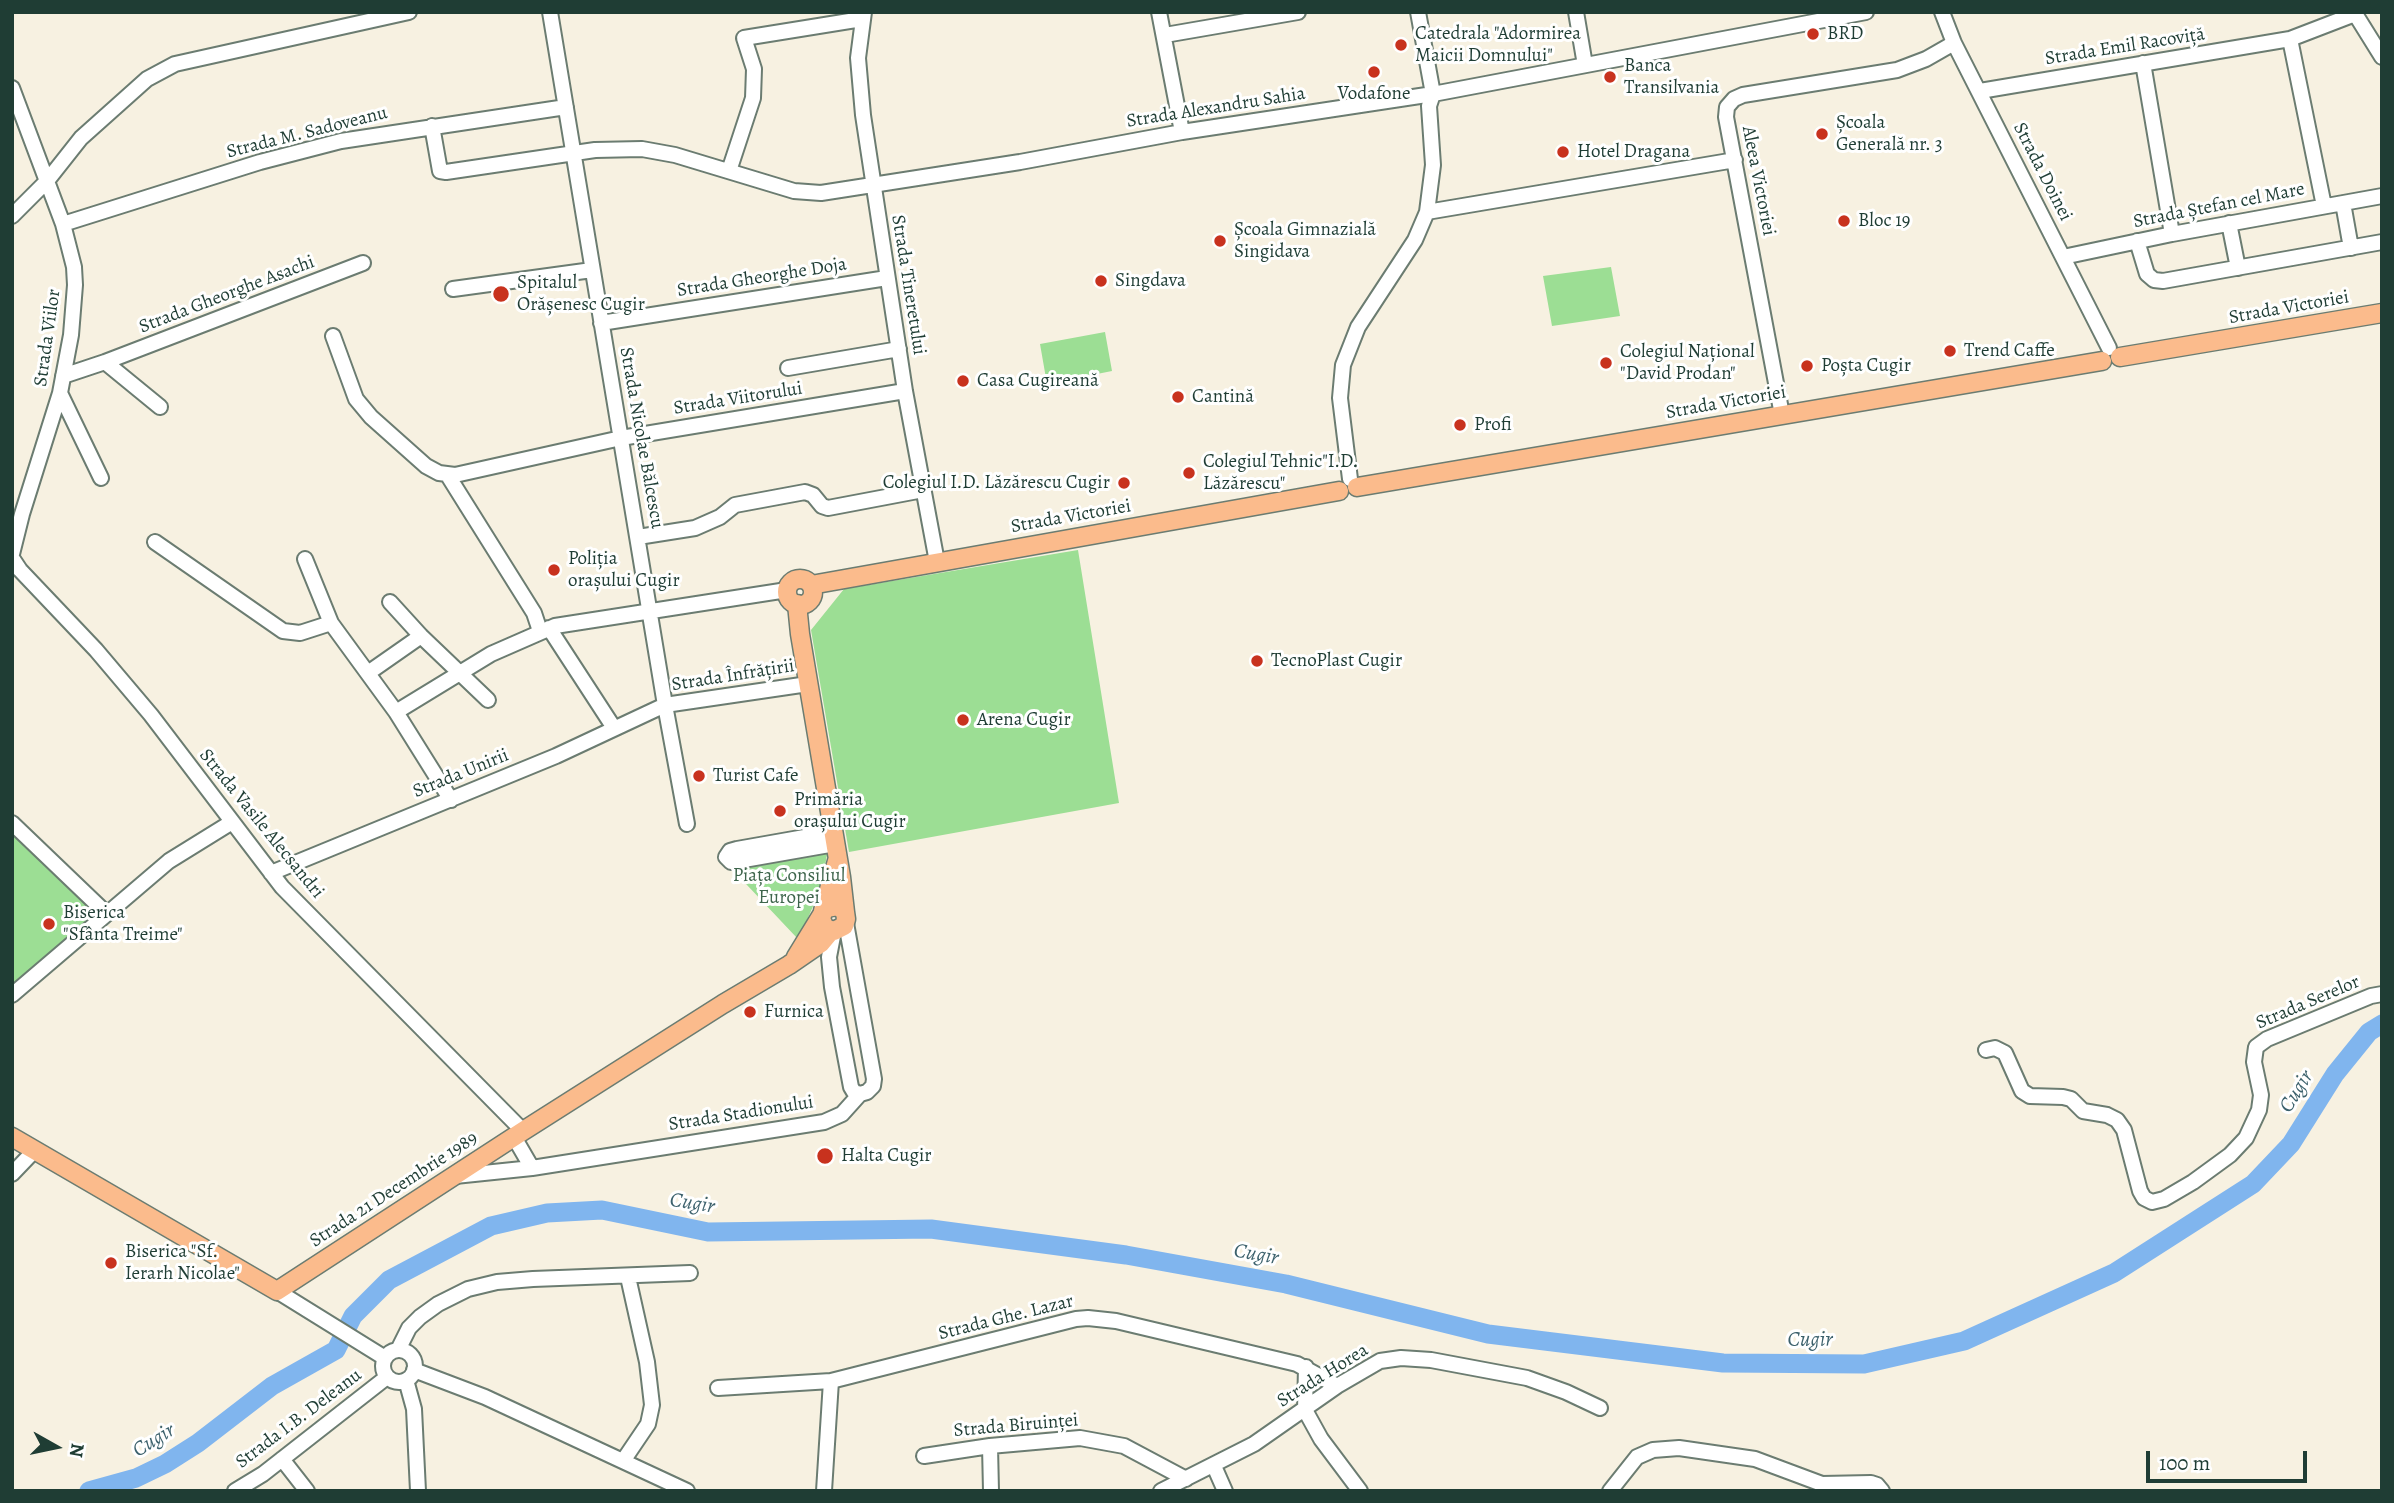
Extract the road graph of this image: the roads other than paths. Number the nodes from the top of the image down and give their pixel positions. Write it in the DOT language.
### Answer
graph roads {
  1 [pos="409,12"];
  2 [pos="550,12"];
  3 [pos="1159,12"];
  4 [pos="1298,12"];
  5 [pos="1418,12"];
  6 [pos="1576,12"];
  7 [pos="1866,12"];
  8 [pos="1942,12"];
  9 [pos="2355,13"];
  10 [pos="863,16"];
  11 [pos="2376,34"];
  12 [pos="1165,35"];
  13 [pos="2290,39"];
  14 [pos="1954,43"];
  15 [pos="2382,57"];
  16 [pos="2143,63"];
  17 [pos="1585,65"];
  18 [pos="12,88"];
  19 [pos="1980,91"];
  20 [pos="1433,94"];
  21 [pos="566,107"];
  22 [pos="432,126"];
  23 [pos="1182,132"];
  24 [pos="574,154"];
  25 [pos="1734,160"];
  26 [pos="729,171"];
  27 [pos="47,181"];
  28 [pos="873,186"];
  29 [pos="2382,196"];
  30 [pos="2343,203"];
  31 [pos="2324,206"];
  32 [pos="1427,212"];
  33 [pos="12,216"];
  34 [pos="2230,223"];
  35 [pos="63,224"];
  36 [pos="2172,234"];
  37 [pos="2137,241"];
  38 [pos="2382,242"];
  39 [pos="2351,248"];
  40 [pos="2063,257"];
  41 [pos="363,263"];
  42 [pos="2238,268"];
  43 [pos="592,270"];
  44 [pos="887,278"];
  45 [pos="453,289"];
  46 [pos="2382,313"];
  47 [pos="601,323"];
  48 [pos="333,336"];
  49 [pos="899,349"];
  50 [pos="2110,355"];
  51 [pos="105,362"];
  52 [pos="788,368"];
  53 [pos="63,376"];
  54 [pos="905,391"];
  55 [pos="60,393"];
  56 [pos="160,407"];
  57 [pos="1782,415"];
  58 [pos="621,438"];
  59 [pos="451,475"];
  60 [pos="101,478"];
  61 [pos="1349,486"];
  62 [pos="923,490"];
  63 [pos="638,537"];
  64 [pos="155,542"];
  65 [pos="12,556"];
  66 [pos="305,559"];
  67 [pos="937,562"];
  68 [pos="792,597"];
  69 [pos="390,602"];
  70 [pos="650,611"];
  71 [pos="331,623"];
  72 [pos="545,629"];
  73 [pos="421,636"];
  74 [pos="460,672"];
  75 [pos="368,673"];
  76 [pos="808,684"];
  77 [pos="488,700"];
  78 [pos="664,705"];
  79 [pos="396,712"];
  80 [pos="614,728"];
  81 [pos="451,800"];
  82 [pos="232,822"];
  83 [pos="12,823"];
  84 [pos="687,824"];
  85 [pos="835,845"];
  86 [pos="737,855"];
  87 [pos="271,873"];
  88 [pos="107,914"];
  89 [pos="833,921"];
  90 [pos="2382,994"];
  91 [pos="12,995"];
  92 [pos="1986,1050"];
  93 [pos="860,1094"];
  94 [pos="518,1134"];
  95 [pos="12,1138"];
  96 [pos="34,1151"];
  97 [pos="532,1168"];
  98 [pos="12,1174"];
  99 [pos="455,1176"];
  100 [pos="690,1273"];
  101 [pos="628,1277"];
  102 [pos="277,1291"];
  103 [pos="386,1353"];
  104 [pos="1306,1367"];
  105 [pos="410,1375"];
  106 [pos="387,1377"];
  107 [pos="831,1381"];
  108 [pos="1337,1386"];
  109 [pos="718,1388"];
  110 [pos="1600,1408"];
  111 [pos="1305,1410"];
  112 [pos="990,1446"];
  113 [pos="924,1456"];
  114 [pos="282,1458"];
  115 [pos="623,1461"];
  116 [pos="1214,1466"];
  117 [pos="1186,1479"];
  118 [pos="656,1484"];
  119 [pos="234,1491"];
  120 [pos="307,1491"];
  121 [pos="418,1491"];
  122 [pos="688,1491"];
  123 [pos="824,1491"];
  124 [pos="991,1491"];
  125 [pos="1161,1491"];
  126 [pos="1225,1491"];
  127 [pos="1360,1491"];
  128 [pos="1610,1491"];
  129 [pos="1882,1491"];
  1 -- 27 [label="street"];
  2 -- 21 [label="street, Strada Nicolae Bălcescu"];
  3 -- 12 [label="street"];
  4 -- 12 [label="street"];
  5 -- 20 [label="street"];
  6 -- 17 [label="street"];
  7 -- 17 [label="street, Strada Alexandru Sahia"];
  8 -- 14 [label="street, Strada Doinei"];
  9 -- 11 [label="street"];
  9 -- 13 [label="street, Strada Emil Racoviță"];
  10 -- 26 [label="street"];
  10 -- 28 [label="street, Strada Tineretului"];
  11 -- 15 [label="street"];
  12 -- 23 [label="street"];
  13 -- 16 [label="street, Strada Emil Racoviță"];
  13 -- 31 [label="street"];
  14 -- 19 [label="street, Strada Doinei"];
  14 -- 25 [label="street, Aleea Victoriei"];
  16 -- 19 [label="street, Strada Emil Racoviță"];
  16 -- 36 [label="street"];
  17 -- 20 [label="street, Strada Alexandru Sahia"];
  18 -- 27 [label="street, Strada Viilor"];
  19 -- 40 [label="street, Strada Doinei"];
  20 -- 23 [label="street, Strada Alexandru Sahia"];
  20 -- 32 [label="street"];
  21 -- 22 [label="street, Strada M. Sadoveanu"];
  21 -- 24 [label="street, Strada Nicolae Bălcescu"];
  22 -- 24 [label="street, Strada Alexandru Sahia"];
  22 -- 35 [label="street, Strada M. Sadoveanu"];
  23 -- 28 [label="street, Strada Alexandru Sahia"];
  24 -- 26 [label="street, Strada Alexandru Sahia"];
  24 -- 43 [label="street, Strada Nicolae Bălcescu"];
  25 -- 32 [label="street"];
  25 -- 57 [label="street, Aleea Victoriei"];
  26 -- 28 [label="street, Strada Alexandru Sahia"];
  27 -- 33 [label="street"];
  27 -- 35 [label="street, Strada Viilor"];
  28 -- 44 [label="street, Strada Tineretului"];
  29 -- 30 [label="street, Strada Ștefan cel Mare"];
  30 -- 31 [label="street, Strada Ștefan cel Mare"];
  30 -- 39 [label="street"];
  31 -- 34 [label="street, Strada Ștefan cel Mare"];
  32 -- 61 [label="street"];
  34 -- 36 [label="street, Strada Ștefan cel Mare"];
  34 -- 42 [label="street"];
  35 -- 53 [label="street, Strada Viilor"];
  36 -- 37 [label="street, Strada Ștefan cel Mare"];
  37 -- 40 [label="street, Strada Ștefan cel Mare"];
  37 -- 42 [label="street"];
  38 -- 39 [label="street"];
  39 -- 42 [label="street"];
  40 -- 50 [label="street, Strada Doinei"];
  41 -- 51 [label="street, Strada Gheorghe Asachi"];
  43 -- 45 [label="street"];
  43 -- 47 [label="street, Strada Nicolae Bălcescu"];
  44 -- 47 [label="street, Strada Gheorghe Doja"];
  44 -- 49 [label="street, Strada Tineretului"];
  46 -- 50 [label="main road, Strada Victoriei"];
  47 -- 58 [label="street, Strada Nicolae Bălcescu"];
  48 -- 59 [label="street"];
  49 -- 52 [label="street"];
  49 -- 54 [label="street, Strada Tineretului"];
  50 -- 57 [label="main road, Strada Victoriei"];
  51 -- 53 [label="street, Strada Gheorghe Asachi"];
  51 -- 56 [label="street"];
  53 -- 55 [label="street, Strada Viilor"];
  54 -- 58 [label="street, Strada Viitorului"];
  54 -- 62 [label="street, Strada Tineretului"];
  55 -- 60 [label="street"];
  55 -- 65 [label="street, Strada Viilor"];
  57 -- 61 [label="main road, Strada Victoriei"];
  58 -- 59 [label="street, Strada Viitorului"];
  58 -- 63 [label="street, Strada Nicolae Bălcescu"];
  59 -- 72 [label="street"];
  61 -- 67 [label="main road, Strada Victoriei"];
  62 -- 63 [label="street"];
  62 -- 67 [label="street, Strada Tineretului"];
  63 -- 70 [label="street, Strada Nicolae Bălcescu"];
  64 -- 71 [label="street"];
  65 -- 82 [label="street, Strada Vasile Alecsandri"];
  66 -- 71 [label="street"];
  67 -- 68 [label="main road, Strada Victoriei"];
  68 -- 70 [label="street"];
  68 -- 76 [label="main road"];
  69 -- 73 [label="street"];
  70 -- 72 [label="street"];
  70 -- 78 [label="street, Strada Nicolae Bălcescu"];
  71 -- 75 [label="street"];
  72 -- 74 [label="street"];
  72 -- 80 [label="street"];
  73 -- 74 [label="street"];
  73 -- 75 [label="street"];
  74 -- 77 [label="street"];
  74 -- 79 [label="street"];
  75 -- 79 [label="street"];
  76 -- 78 [label="street, Strada Înfrățirii"];
  76 -- 85 [label="main road"];
  78 -- 80 [label="street, Strada Unirii"];
  78 -- 84 [label="street, Strada Nicolae Bălcescu"];
  79 -- 81 [label="street"];
  80 -- 81 [label="street, Strada Unirii"];
  81 -- 87 [label="street, Strada Unirii"];
  82 -- 87 [label="street, Strada Vasile Alecsandri"];
  82 -- 88 [label="street"];
  83 -- 88 [label="street"];
  85 -- 86 [label="street"];
  85 -- 89 [label="main road"];
  87 -- 94 [label="street, Strada Vasile Alecsandri"];
  88 -- 91 [label="street"];
  89 -- 93 [label="street"];
  89 -- 93 [label="street"];
  89 -- 94 [label="main road, Strada 21 Decembrie 1989"];
  90 -- 92 [label="street, Strada Serelor"];
  93 -- 97 [label="street, Strada Stadionului"];
  94 -- 97 [label="street"];
  94 -- 99 [label="main road, Strada 21 Decembrie 1989"];
  95 -- 96 [label="main road"];
  96 -- 98 [label="street"];
  96 -- 102 [label="main road"];
  97 -- 99 [label="street, Strada Stadionului"];
  99 -- 102 [label="main road, Strada 21 Decembrie 1989"];
  100 -- 101 [label="street"];
  101 -- 103 [label="street"];
  101 -- 115 [label="street"];
  102 -- 103 [label="street"];
  103 -- 105 [label="street"];
  103 -- 106 [label="street"];
  104 -- 107 [label="street, Strada Ghe. Lazar"];
  104 -- 108 [label="street, Strada Ghe. Lazar"];
  104 -- 111 [label="street"];
  105 -- 106 [label="street"];
  105 -- 115 [label="street"];
  105 -- 121 [label="street"];
  106 -- 114 [label="street, Strada I.B. Deleanu"];
  107 -- 109 [label="street, Strada Ghe. Lazar"];
  107 -- 123 [label="street"];
  108 -- 110 [label="street, Strada Horea"];
  108 -- 111 [label="street, Strada Horea"];
  111 -- 116 [label="street, Strada Horea"];
  111 -- 127 [label="street"];
  112 -- 113 [label="street, Strada Biruinței"];
  112 -- 117 [label="street, Strada Biruinței"];
  112 -- 124 [label="street"];
  114 -- 119 [label="street, Strada I.B. Deleanu"];
  114 -- 120 [label="street"];
  115 -- 118 [label="street"];
  116 -- 117 [label="street, Strada Horea"];
  116 -- 126 [label="street"];
  117 -- 125 [label="street, Strada Horea"];
  118 -- 122 [label="street"];
  128 -- 129 [label="street"];
}
